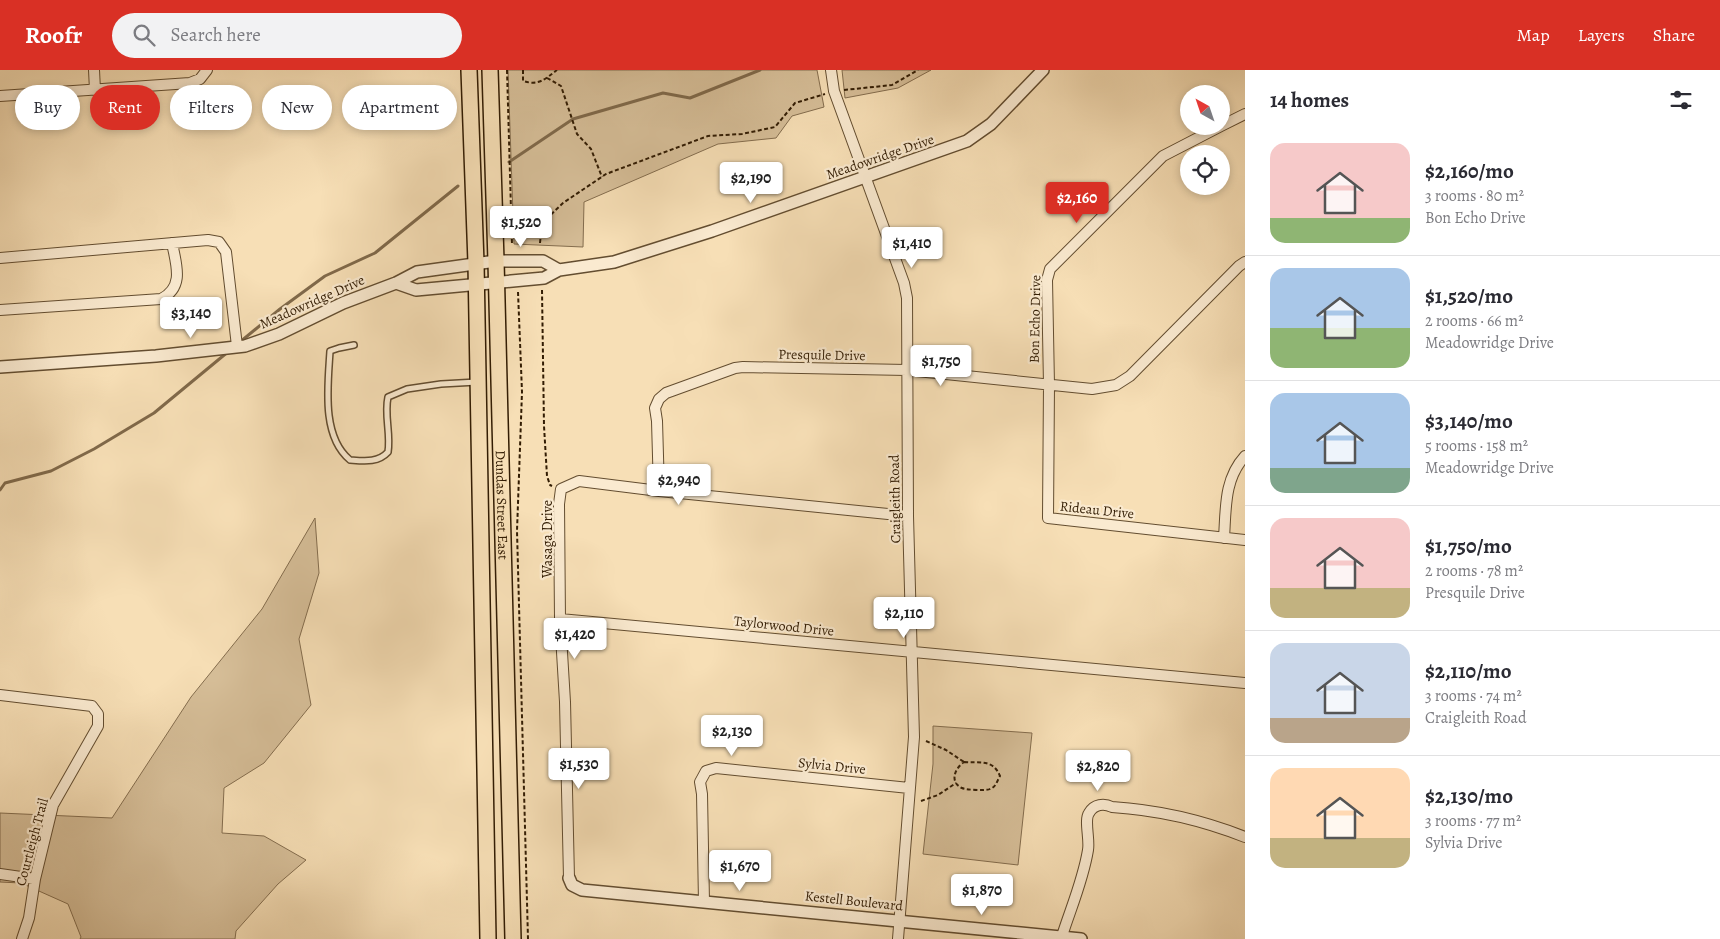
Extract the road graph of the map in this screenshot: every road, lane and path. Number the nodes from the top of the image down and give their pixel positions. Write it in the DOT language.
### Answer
graph roads {
  1 [pos="94,70"];
  2 [pos="207,70"];
  3 [pos="469,70"];
  4 [pos="490,70"];
  5 [pos="506,70"];
  6 [pos="523,70"];
  7 [pos="557,70"];
  8 [pos="831,70"];
  9 [pos="918,70"];
  10 [pos="1043,70"];
  11 [pos="547,78"];
  12 [pos="95,85"];
  13 [pos="160,85"];
  14 [pos="90,90"];
  15 [pos="834,91"];
  16 [pos="0,96"];
  17 [pos="1245,114"];
  18 [pos="1230,122"];
  19 [pos="1204,135"];
  20 [pos="602,176"];
  21 [pos="866,178"];
  22 [pos="172,243"];
  23 [pos="540,243"];
  24 [pos="512,245"];
  25 [pos="0,258"];
  26 [pos="496,261"];
  27 [pos="1245,262"];
  28 [pos="476,263"];
  29 [pos="559,270"];
  30 [pos="497,282"];
  31 [pos="396,283"];
  32 [pos="476,283"];
  33 [pos="542,286"];
  34 [pos="518,291"];
  35 [pos="0,310"];
  36 [pos="354,345"];
  37 [pos="237,346"];
  38 [pos="0,367"];
  39 [pos="907,370"];
  40 [pos="478,382"];
  41 [pos="1049,385"];
  42 [pos="1245,456"];
  43 [pos="562,489"];
  44 [pos="659,492"];
  45 [pos="908,516"];
  46 [pos="1224,538"];
  47 [pos="1245,540"];
  48 [pos="560,618"];
  49 [pos="913,652"];
  50 [pos="1245,682"];
  51 [pos="0,695"];
  52 [pos="926,741"];
  53 [pos="964,762"];
  54 [pos="956,783"];
  55 [pos="909,788"];
  56 [pos="921,801"];
  57 [pos="1245,837"];
  58 [pos="0,874"];
  59 [pos="568,878"];
  60 [pos="35,879"];
  61 [pos="704,902"];
  62 [pos="900,921"];
  63 [pos="1062,938"];
  64 [pos="22,939"];
  65 [pos="488,939"];
  66 [pos="513,939"];
  67 [pos="528,939"];
  68 [pos="898,939"];
  69 [pos="1081,939"];
  1 -- 12 [label="street"];
  2 -- 13 [label="street"];
  3 -- 28 [label="main road, Dundas Street East"];
  4 -- 26 [label="main road, Dundas Street East"];
  5 -- 24 [label="path"];
  6 -- 11 [label="path"];
  7 -- 11 [label="path"];
  8 -- 15 [label="street, Craigleith Road"];
  9 -- 15 [label="path"];
  10 -- 21 [label="street, Meadowridge Drive"];
  11 -- 20 [label="path"];
  14 -- 16 [label="street"];
  15 -- 20 [label="path"];
  15 -- 21 [label="street, Craigleith Road"];
  17 -- 18 [label="street, Bon Echo Drive"];
  19 -- 41 [label="street, Bon Echo Drive"];
  20 -- 23 [label="path"];
  21 -- 29 [label="street, Meadowridge Drive"];
  21 -- 39 [label="street, Craigleith Road"];
  22 -- 25 [label="street"];
  22 -- 35 [label="street"];
  22 -- 37 [label="street"];
  26 -- 28 [label="street, Meadowridge Drive"];
  26 -- 29 [label="street, Meadowridge Drive"];
  26 -- 30 [label="main road, Dundas Street East"];
  27 -- 41 [label="street, Presquile Drive"];
  28 -- 31 [label="street, Meadowridge Drive"];
  28 -- 32 [label="main road, Dundas Street East"];
  29 -- 30 [label="street, Meadowridge Drive"];
  30 -- 32 [label="street, Meadowridge Drive"];
  30 -- 66 [label="main road, Dundas Street East"];
  31 -- 32 [label="street, Meadowridge Drive"];
  31 -- 37 [label="street, Meadowridge Drive"];
  32 -- 40 [label="main road, Dundas Street East"];
  33 -- 43 [label="path"];
  34 -- 67 [label="path"];
  36 -- 40 [label="lane"];
  37 -- 38 [label="street, Meadowridge Drive"];
  39 -- 41 [label="street, Presquile Drive"];
  39 -- 44 [label="street, Presquile Drive"];
  39 -- 45 [label="street, Craigleith Road"];
  40 -- 65 [label="main road, Dundas Street East"];
  41 -- 46 [label="street, Rideau Drive"];
  42 -- 46 [label="street"];
  43 -- 44 [label="street, Wasaga Drive"];
  43 -- 48 [label="street, Wasaga Drive"];
  44 -- 45 [label="street, Wasaga Drive"];
  45 -- 49 [label="street, Craigleith Road"];
  46 -- 47 [label="street, Rideau Drive"];
  48 -- 49 [label="street, Taylorwood Drive"];
  48 -- 59 [label="street, Wasaga Drive"];
  49 -- 50 [label="street, Taylorwood Drive"];
  49 -- 55 [label="street, Craigleith Road"];
  51 -- 60 [label="street, Courtleigh Trail"];
  52 -- 53 [label="path"];
  53 -- 54 [label="path"];
  53 -- 54 [label="path"];
  54 -- 56 [label="path"];
  55 -- 61 [label="street, Sylvia Drive"];
  55 -- 62 [label="street, Craigleith Road"];
  57 -- 63 [label="street"];
  58 -- 60 [label="street"];
  59 -- 61 [label="street, Kestell Boulevard"];
  60 -- 64 [label="street, Courtleigh Trail"];
  61 -- 62 [label="street, Kestell Boulevard"];
  62 -- 63 [label="street, Kestell Boulevard"];
  62 -- 68 [label="street, Craigleith Road"];
  63 -- 69 [label="street, Kestell Boulevard"];
}
